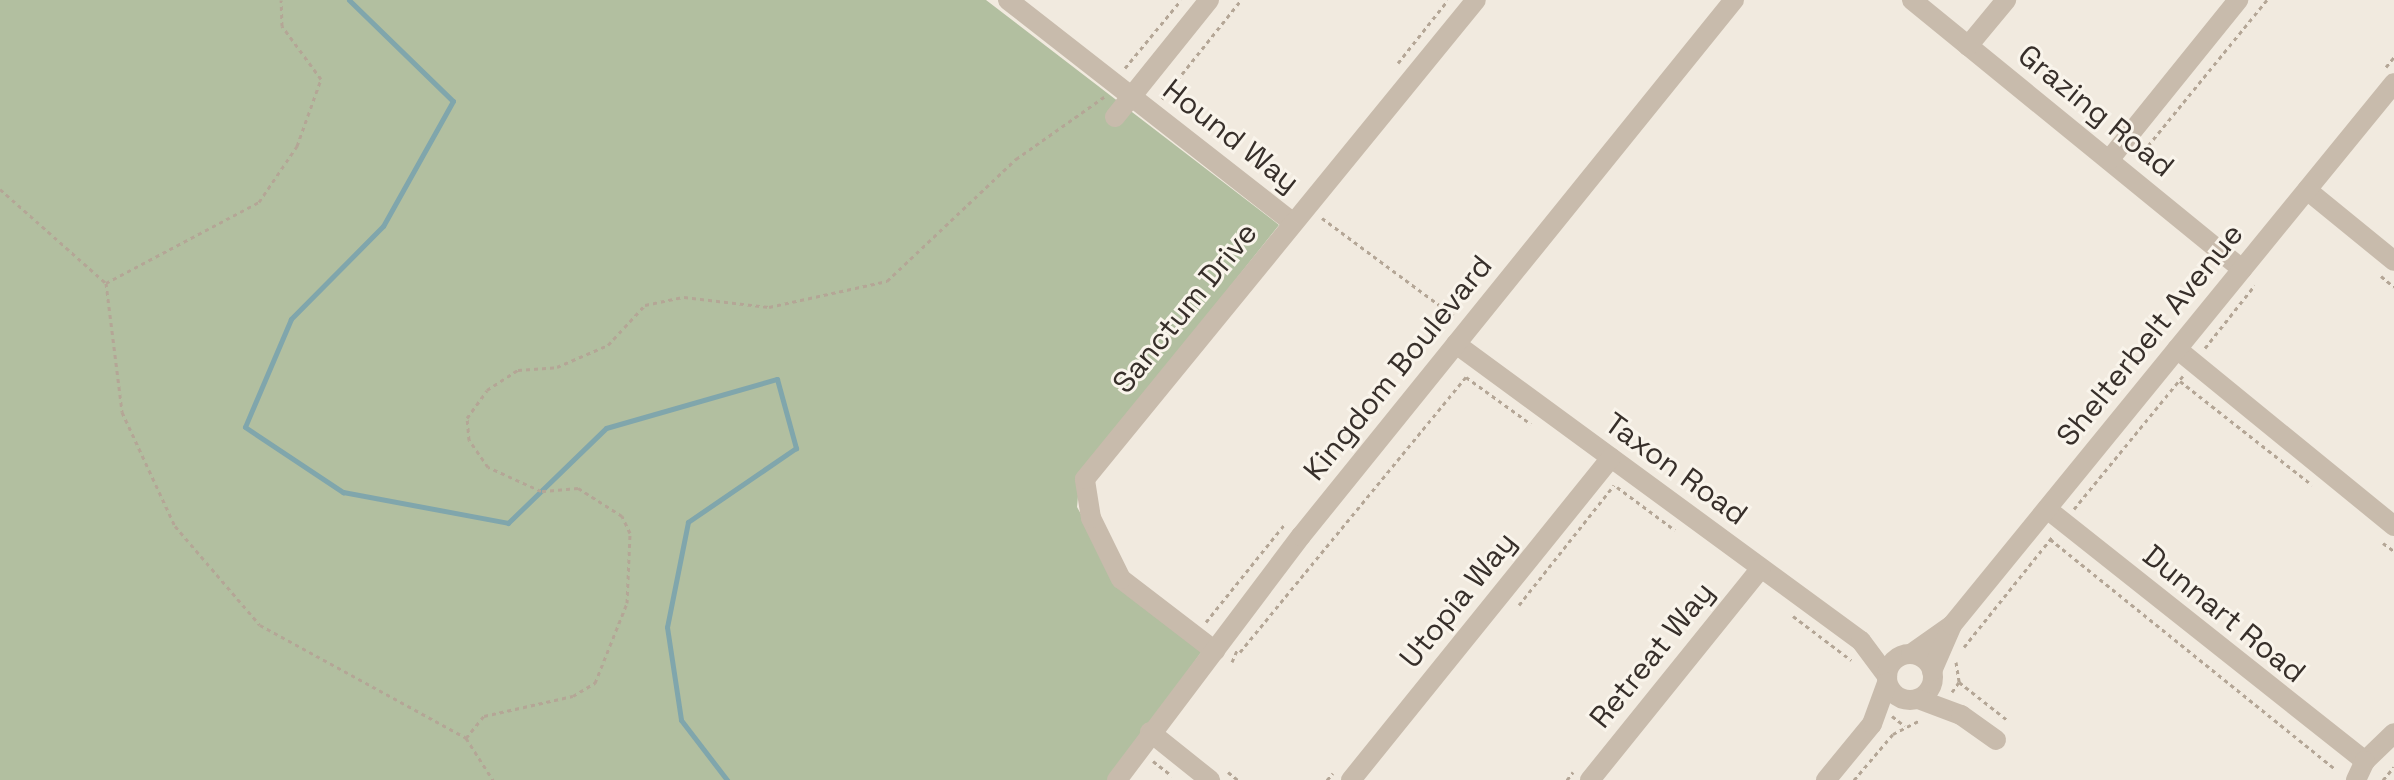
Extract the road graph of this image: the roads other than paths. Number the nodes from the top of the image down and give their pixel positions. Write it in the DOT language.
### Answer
graph roads {
  1 [pos="1008,0"];
  2 [pos="1209,0"];
  3 [pos="1476,0"];
  4 [pos="1734,0"];
  5 [pos="1912,0"];
  6 [pos="2006,0"];
  7 [pos="2238,0"];
  8 [pos="1968,46"];
  9 [pos="2394,83"];
  10 [pos="1132,96"];
  11 [pos="1115,117"];
  12 [pos="2109,160"];
  13 [pos="2307,190"];
  14 [pos="1293,223"];
  15 [pos="2394,261"];
  16 [pos="2242,269"];
  17 [pos="1456,344"];
  18 [pos="2177,349"];
  19 [pos="1611,458"];
  20 [pos="2047,509"];
  21 [pos="2394,526"];
  22 [pos="1761,568"];
  23 [pos="1952,625"];
  24 [pos="1861,641"];
  25 [pos="1215,651"];
  26 [pos="1908,654"];
  27 [pos="1933,674"];
  28 [pos="1887,680"];
  29 [pos="1915,700"];
  30 [pos="1961,715"];
  31 [pos="1872,724"];
  32 [pos="1150,732"];
  33 [pos="2394,733"];
  34 [pos="1996,740"];
  35 [pos="2365,761"];
  36 [pos="1117,780"];
  37 [pos="1210,780"];
  38 [pos="1351,780"];
  39 [pos="1590,780"];
  40 [pos="1826,780"];
  41 [pos="2356,780"];
  1 -- 10 [label="street, Hound Way"];
  2 -- 10 [label="street"];
  3 -- 14 [label="street, Sanctum Drive"];
  4 -- 17 [label="street, Kingdom Boulevard"];
  5 -- 8 [label="street, Grazing Road"];
  6 -- 8 [label="street"];
  7 -- 12 [label="street"];
  8 -- 12 [label="street, Grazing Road"];
  9 -- 13 [label="street, Shelterbelt Avenue"];
  10 -- 11 [label="street"];
  10 -- 14 [label="street, Hound Way"];
  12 -- 16 [label="street, Grazing Road"];
  13 -- 15 [label="street"];
  13 -- 16 [label="street, Shelterbelt Avenue"];
  14 -- 25 [label="street, Sanctum Drive"];
  16 -- 18 [label="street, Shelterbelt Avenue"];
  17 -- 19 [label="street, Taxon Road"];
  17 -- 25 [label="street, Kingdom Boulevard"];
  18 -- 20 [label="street, Shelterbelt Avenue"];
  18 -- 21 [label="street"];
  19 -- 22 [label="street, Taxon Road"];
  19 -- 38 [label="street, Utopia Way"];
  20 -- 23 [label="street, Shelterbelt Avenue"];
  20 -- 35 [label="street, Dunnart Road"];
  22 -- 24 [label="street, Taxon Road"];
  22 -- 39 [label="street, Retreat Way"];
  23 -- 26 [label="street, Shelterbelt Avenue"];
  23 -- 27 [label="street, Shelterbelt Avenue"];
  24 -- 26 [label="street"];
  24 -- 28 [label="street"];
  25 -- 32 [label="street, Kingdom Boulevard"];
  26 -- 27 [label="street"];
  26 -- 28 [label="street, Shelterbelt Avenue"];
  27 -- 29 [label="street, Shelterbelt Avenue"];
  27 -- 30 [label="street"];
  28 -- 29 [label="street"];
  28 -- 31 [label="street"];
  29 -- 30 [label="street"];
  29 -- 31 [label="street"];
  30 -- 34 [label="street"];
  31 -- 40 [label="street"];
  32 -- 36 [label="street, Kingdom Boulevard"];
  32 -- 37 [label="street"];
  33 -- 35 [label="street"];
  35 -- 41 [label="street"];
}
